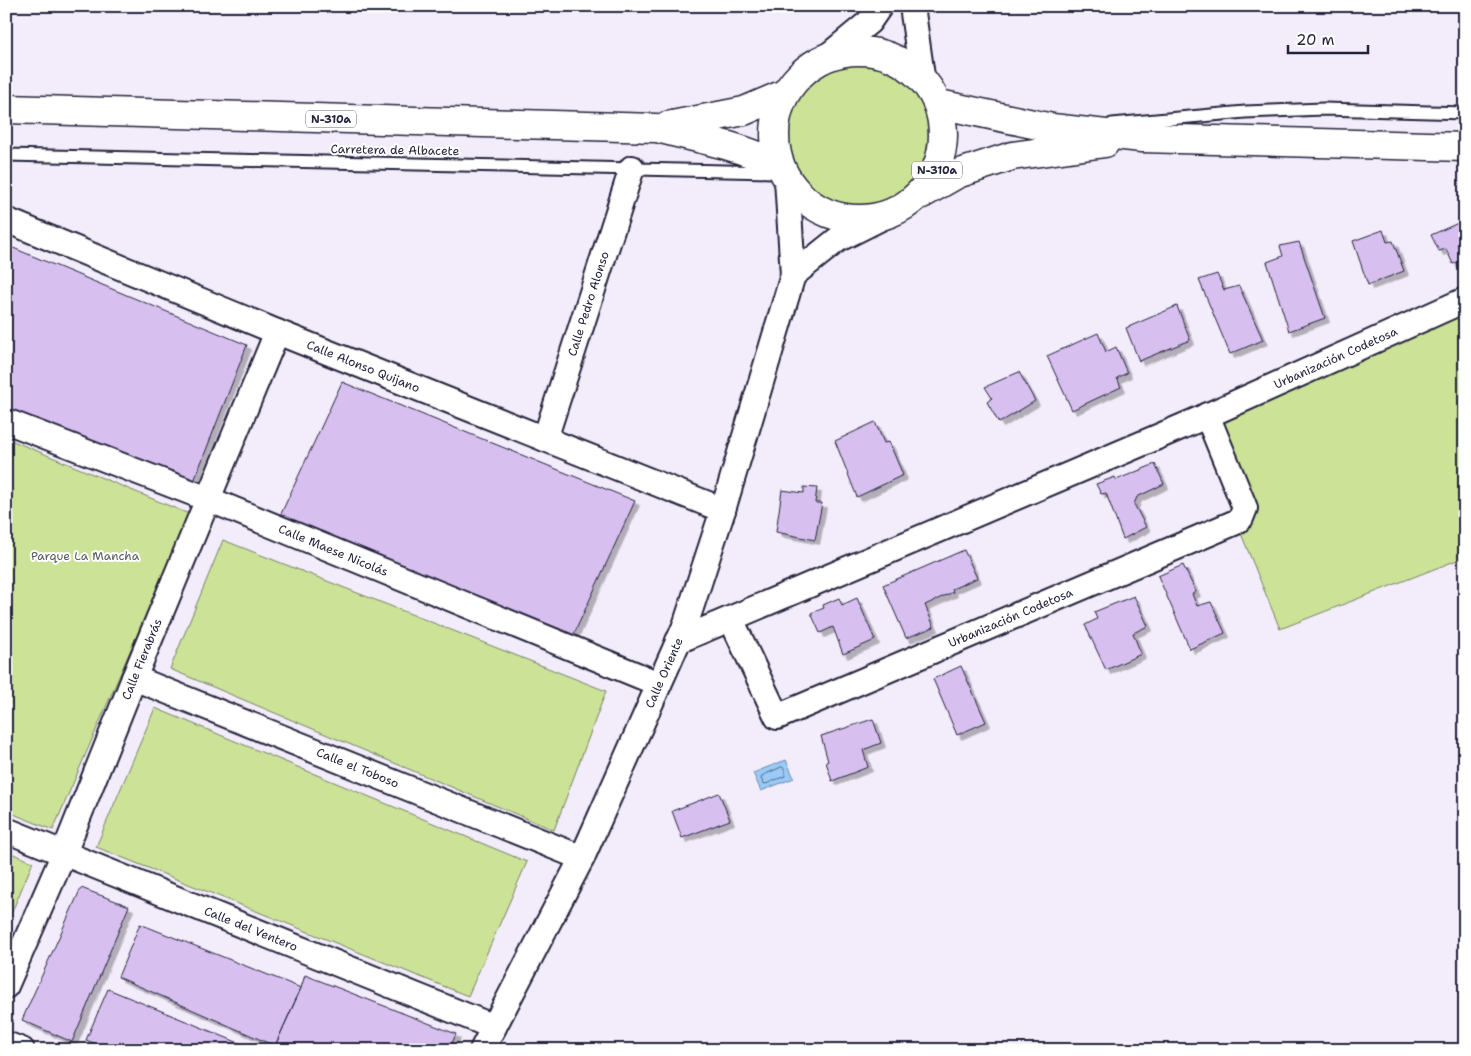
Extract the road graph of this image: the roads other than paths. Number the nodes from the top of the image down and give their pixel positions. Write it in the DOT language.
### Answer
graph roads {
  1 [pos="880,6"];
  2 [pos="912,6"];
  3 [pos="829,55"];
  4 [pos="922,76"];
  5 [pos="786,92"];
  6 [pos="939,104"];
  7 [pos="6,109"];
  8 [pos="1465,113"];
  9 [pos="656,128"];
  10 [pos="1052,128"];
  11 [pos="1142,138"];
  12 [pos="1465,147"];
  13 [pos="6,155"];
  14 [pos="632,168"];
  15 [pos="783,172"];
  16 [pos="918,197"];
  17 [pos="889,214"];
  18 [pos="6,220"];
  19 [pos="793,275"];
  20 [pos="1465,300"];
  21 [pos="277,332"];
  22 [pos="1206,415"];
  23 [pos="6,420"];
  24 [pos="545,439"];
  25 [pos="208,499"];
  26 [pos="722,510"];
  27 [pos="731,619"];
  28 [pos="678,642"];
  29 [pos="134,678"];
  30 [pos="659,684"];
  31 [pos="6,830"];
  32 [pos="64,853"];
  33 [pos="582,858"];
  34 [pos="6,986"];
  35 [pos="494,1027"];
  36 [pos="6,1044"];
  37 [pos="22,1050"];
  38 [pos="482,1050"];
  1 -- 3 [label="street"];
  2 -- 4 [label="street"];
  3 -- 4 [label="highway, N-310a"];
  3 -- 5 [label="highway, N-310a"];
  4 -- 6 [label="highway, N-310a"];
  5 -- 9 [label="highway, N-310a"];
  5 -- 15 [label="highway, N-310a"];
  6 -- 10 [label="highway, N-310a"];
  6 -- 16 [label="highway, N-310a"];
  7 -- 9 [label="highway, N-310a"];
  8 -- 10 [label="lane"];
  9 -- 15 [label="highway, N-310a"];
  10 -- 11 [label="highway, N-310a"];
  11 -- 12 [label="highway, N-310a"];
  11 -- 16 [label="highway, N-310a"];
  13 -- 14 [label="lane, Carretera de Albacete"];
  14 -- 15 [label="lane, Carretera de Albacete"];
  14 -- 24 [label="street, Calle Pedro Alonso"];
  15 -- 17 [label="highway, N-310a"];
  15 -- 19 [label="street"];
  16 -- 17 [label="highway, N-310a"];
  17 -- 19 [label="street"];
  18 -- 21 [label="street, Calle Alonso Quijano"];
  19 -- 26 [label="street, Calle Oriente"];
  20 -- 22 [label="street, Urbanización Codetosa"];
  21 -- 24 [label="street, Calle Alonso Quijano"];
  21 -- 25 [label="street, Calle Fierabrás"];
  22 -- 27 [label="street, Urbanización Codetosa"];
  22 -- 27 [label="street, Urbanización Codetosa"];
  23 -- 25 [label="street, Calle Maese Nicolás"];
  24 -- 26 [label="street, Calle Alonso Quijano"];
  25 -- 29 [label="street, Calle Fierabrás"];
  25 -- 30 [label="street, Calle Maese Nicolás"];
  26 -- 28 [label="street, Calle Oriente"];
  27 -- 28 [label="street, Urbanización Codetosa"];
  28 -- 30 [label="street, Calle Oriente"];
  29 -- 32 [label="street, Calle Fierabrás"];
  29 -- 33 [label="street, Calle el Toboso"];
  30 -- 33 [label="street, Calle Oriente"];
  31 -- 32 [label="street, Calle del Ventero"];
  32 -- 34 [label="street, Calle Fierabrás"];
  32 -- 35 [label="street, Calle del Ventero"];
  33 -- 35 [label="street, Calle Oriente"];
  35 -- 38 [label="street, Calle Oriente"];
  36 -- 37 [label="street"];
}
